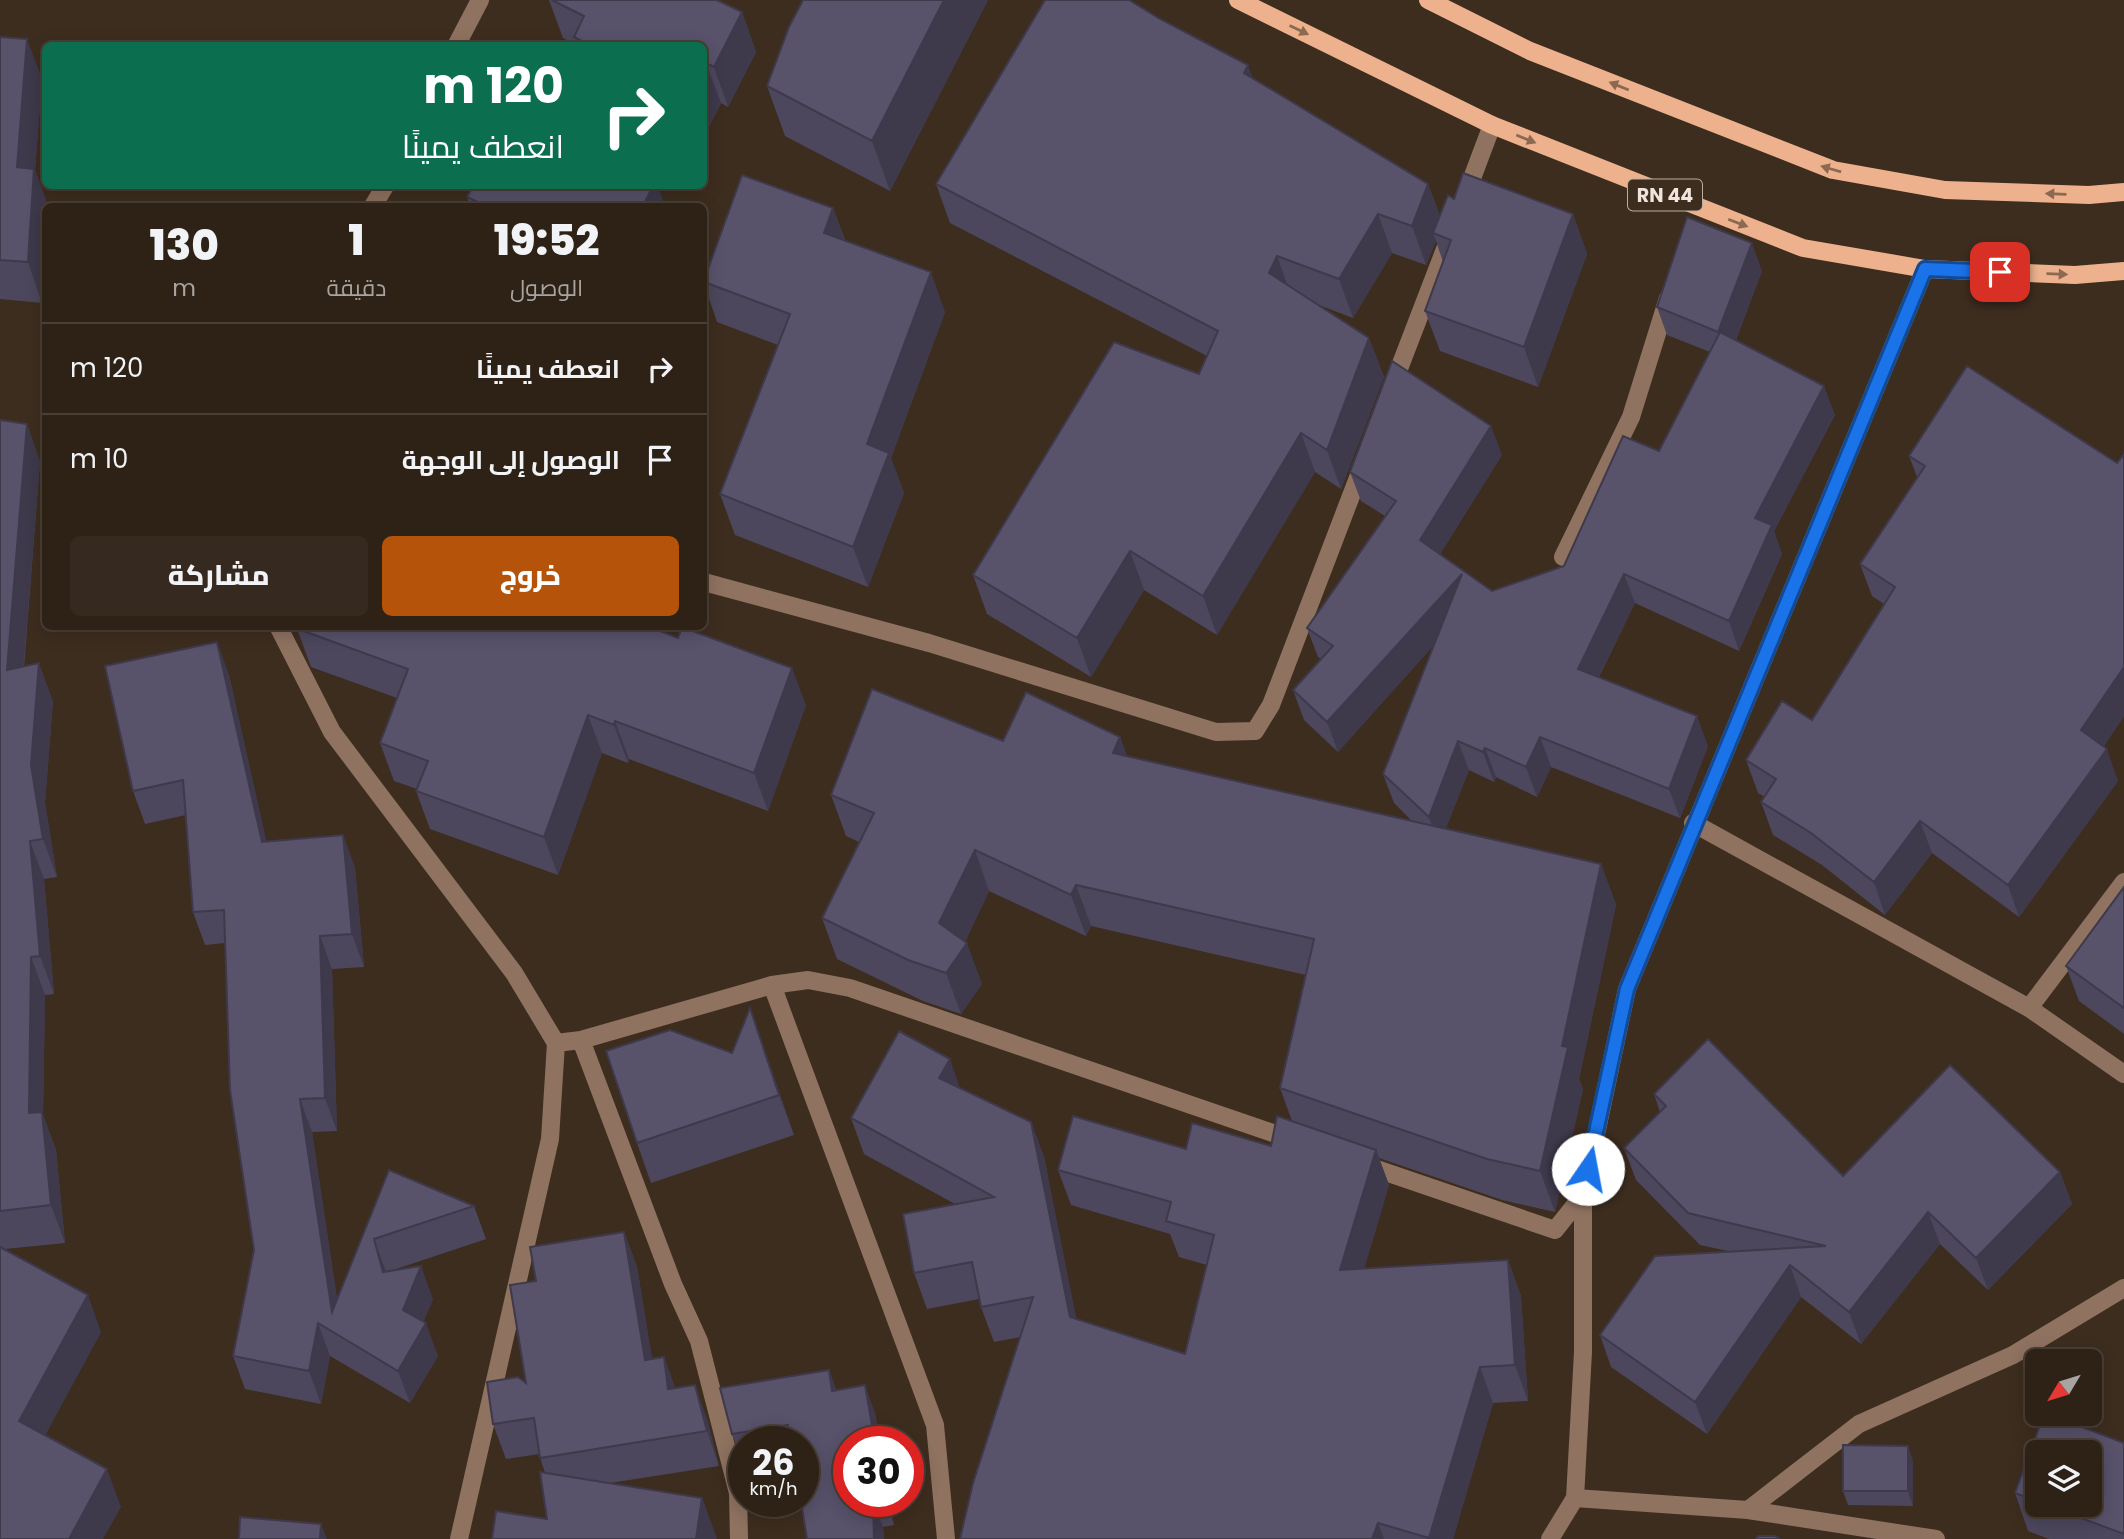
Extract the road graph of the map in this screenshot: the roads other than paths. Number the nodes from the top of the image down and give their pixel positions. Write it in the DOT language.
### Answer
graph roads {
  1 [pos="480,0"];
  2 [pos="1238,0"];
  3 [pos="1428,0"];
  4 [pos="458,42"];
  5 [pos="1492,125"];
  6 [pos="2124,192"];
  7 [pos="1925,269"];
  8 [pos="2124,271"];
  9 [pos="1672,285"];
  10 [pos="1384,409"];
  11 [pos="1369,448"];
  12 [pos="1563,557"];
  13 [pos="707,583"];
  14 [pos="280,630"];
  15 [pos="1693,823"];
  16 [pos="2124,882"];
  17 [pos="772,985"];
  18 [pos="2029,1008"];
  19 [pos="581,1040"];
  20 [pos="555,1043"];
  21 [pos="2124,1074"];
  22 [pos="1318,1149"];
  23 [pos="1345,1158"];
  24 [pos="1583,1195"];
  25 [pos="2124,1288"];
  26 [pos="1575,1498"];
  27 [pos="1748,1510"];
  28 [pos="459,1539"];
  29 [pos="739,1539"];
  30 [pos="946,1539"];
  31 [pos="1550,1539"];
  32 [pos="1936,1539"];
  1 -- 4 [label="street"];
  2 -- 5 [label="main road, RN 44, one-way"];
  6 -- 3 [label="main road, one-way"];
  5 -- 7 [label="main road, RN 44, one-way"];
  5 -- 10 [label="street"];
  7 -- 8 [label="main road, RN 44, one-way"];
  7 -- 15 [label="street"];
  9 -- 12 [label="street"];
  11 -- 13 [label="street"];
  14 -- 20 [label="street"];
  15 -- 18 [label="street"];
  15 -- 24 [label="street"];
  16 -- 18 [label="street"];
  17 -- 19 [label="street"];
  17 -- 22 [label="street"];
  17 -- 30 [label="street"];
  18 -- 21 [label="street"];
  19 -- 20 [label="street"];
  19 -- 29 [label="street"];
  20 -- 28 [label="street"];
  23 -- 24 [label="street"];
  24 -- 26 [label="street"];
  25 -- 27 [label="street"];
  26 -- 27 [label="street"];
  26 -- 31 [label="street"];
  27 -- 32 [label="street"];
}
